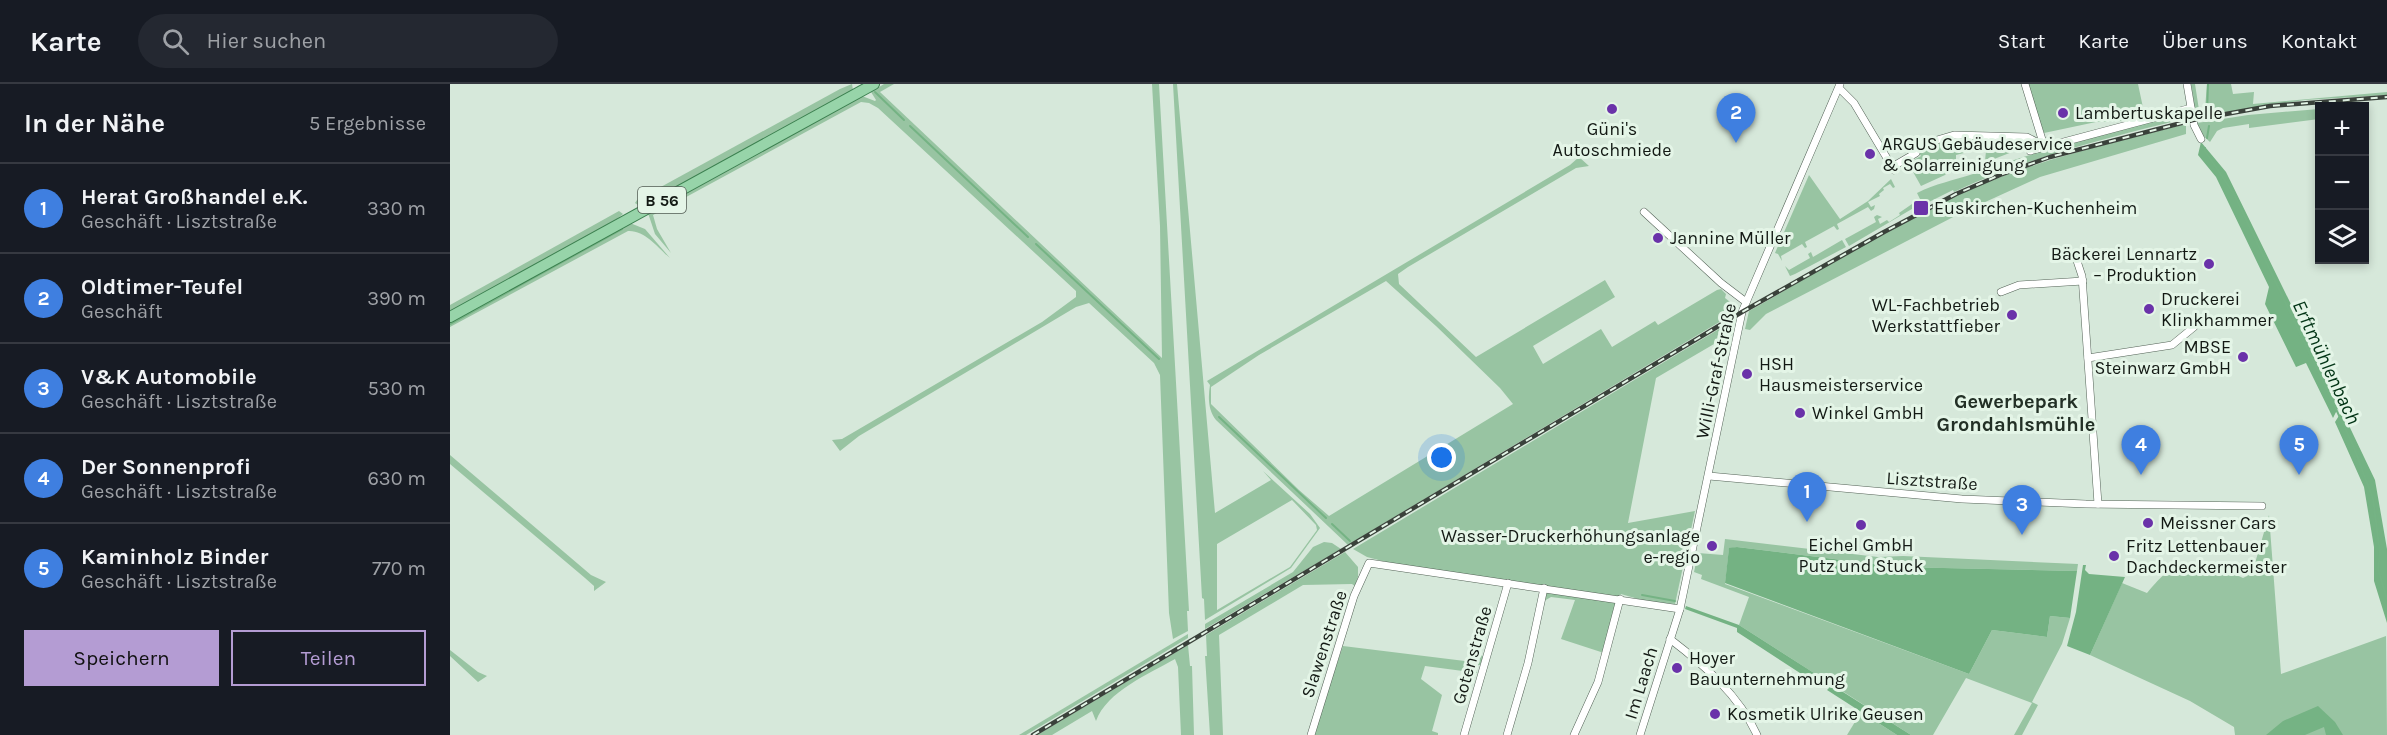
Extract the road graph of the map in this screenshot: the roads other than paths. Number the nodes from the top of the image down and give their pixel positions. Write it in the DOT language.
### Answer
graph roads {
  1 [pos="874,84"];
  2 [pos="2025,84"];
  3 [pos="2187,84"];
  4 [pos="1839,86"];
  5 [pos="2191,108"];
  6 [pos="2201,139"];
  7 [pos="1937,140"];
  8 [pos="2044,146"];
  9 [pos="2030,151"];
  10 [pos="1916,153"];
  11 [pos="1644,212"];
  12 [pos="2076,258"];
  13 [pos="2082,281"];
  14 [pos="2001,292"];
  15 [pos="1746,302"];
  16 [pos="450,317"];
  17 [pos="2194,327"];
  18 [pos="2088,358"];
  19 [pos="1709,476"];
  20 [pos="2098,504"];
  21 [pos="2262,506"];
  22 [pos="1508,583"];
  23 [pos="1544,588"];
  24 [pos="1620,599"];
  25 [pos="1680,609"];
  26 [pos="1670,639"];
  27 [pos="1311,735"];
  28 [pos="1464,735"];
  29 [pos="1507,735"];
  30 [pos="1574,735"];
  31 [pos="1640,735"];
  32 [pos="1758,735"];
  1 -- 16 [label="main road, B 56"];
  2 -- 8 [label="street"];
  3 -- 5 [label="street"];
  4 -- 10 [label="street, Willi-Graf-Straße"];
  4 -- 15 [label="street, Willi-Graf-Straße"];
  5 -- 6 [label="street"];
  5 -- 8 [label="street"];
  7 -- 8 [label="street"];
  8 -- 9 [label="street"];
  11 -- 15 [label="street"];
  12 -- 13 [label="street"];
  13 -- 14 [label="street"];
  13 -- 18 [label="street"];
  15 -- 19 [label="street, Willi-Graf-Straße"];
  17 -- 18 [label="street"];
  18 -- 20 [label="street"];
  19 -- 20 [label="street, Lisztstraße"];
  19 -- 25 [label="street, Willi-Graf-Straße"];
  20 -- 21 [label="street, Lisztstraße"];
  22 -- 23 [label="street"];
  22 -- 27 [label="street, Slawenstraße"];
  22 -- 28 [label="street, Gotenstraße"];
  23 -- 24 [label="street"];
  23 -- 29 [label="street"];
  24 -- 25 [label="street"];
  24 -- 30 [label="street"];
  25 -- 26 [label="street, Willi-Graf-Straße"];
  26 -- 31 [label="street, Im Laach"];
  26 -- 32 [label="street"];
}
